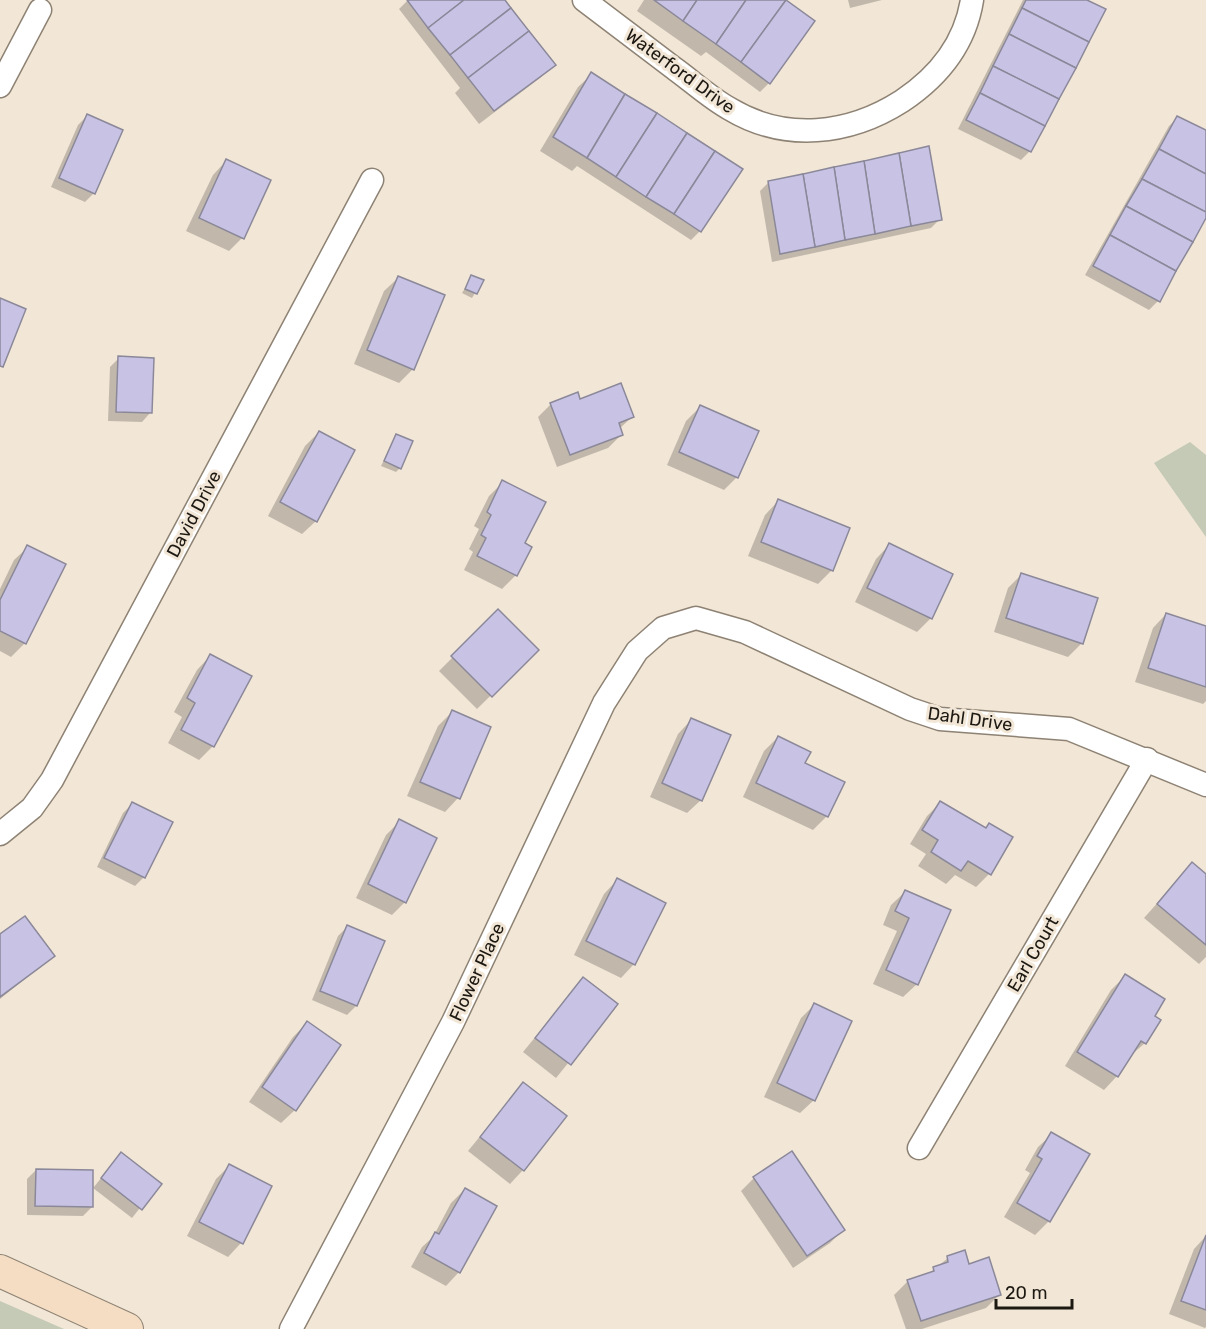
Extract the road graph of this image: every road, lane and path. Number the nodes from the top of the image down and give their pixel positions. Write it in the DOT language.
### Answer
graph roads {
  1 [pos="584,0"];
  2 [pos="972,0"];
  3 [pos="40,10"];
  4 [pos="0,86"];
  5 [pos="372,180"];
  6 [pos="671,625"];
  7 [pos="1146,759"];
  8 [pos="1206,785"];
  9 [pos="0,834"];
  10 [pos="920,1148"];
  11 [pos="0,1271"];
  12 [pos="127,1329"];
  13 [pos="291,1329"];
  1 -- 2 [label="street, Waterford Drive"];
  3 -- 4 [label="street"];
  5 -- 9 [label="street, David Drive"];
  6 -- 7 [label="street, Dahl Drive"];
  6 -- 13 [label="street, Flower Place"];
  7 -- 8 [label="street, Dahl Drive"];
  7 -- 10 [label="street, Earl Court"];
  11 -- 12 [label="street"];
}
